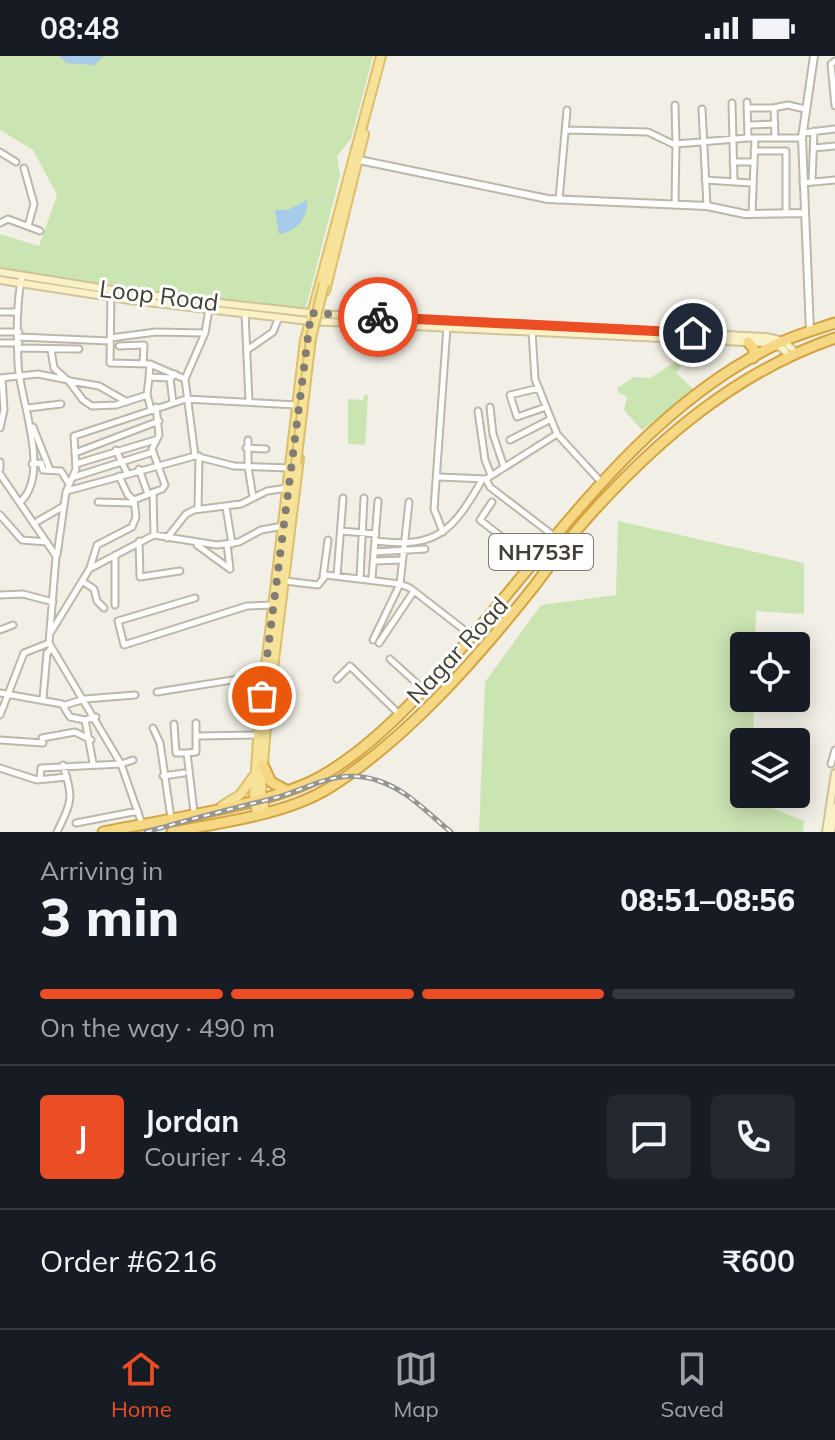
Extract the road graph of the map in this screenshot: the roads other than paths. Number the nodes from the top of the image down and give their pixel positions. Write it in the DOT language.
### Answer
graph roads {
  1 [pos="384,56"];
  2 [pos="814,56"];
  3 [pos="835,61"];
  4 [pos="732,103"];
  5 [pos="675,105"];
  6 [pos="835,106"];
  7 [pos="773,108"];
  8 [pos="702,109"];
  9 [pos="805,109"];
  10 [pos="567,110"];
  11 [pos="775,124"];
  12 [pos="748,125"];
  13 [pos="835,129"];
  14 [pos="567,130"];
  15 [pos="814,131"];
  16 [pos="802,135"];
  17 [pos="361,138"];
  18 [pos="751,138"];
  19 [pos="775,138"];
  20 [pos="732,139"];
  21 [pos="703,141"];
  22 [pos="675,145"];
  23 [pos="835,146"];
  24 [pos="814,148"];
  25 [pos="754,151"];
  26 [pos="0,152"];
  27 [pos="359,160"];
  28 [pos="16,162"];
  29 [pos="733,162"];
  30 [pos="751,162"];
  31 [pos="24,168"];
  32 [pos="705,180"];
  33 [pos="835,180"];
  34 [pos="734,181"];
  35 [pos="812,182"];
  36 [pos="751,183"];
  37 [pos="803,183"];
  38 [pos="559,200"];
  39 [pos="675,205"];
  40 [pos="707,206"];
  41 [pos="786,213"];
  42 [pos="803,213"];
  43 [pos="752,214"];
  44 [pos="0,223"];
  45 [pos="28,226"];
  46 [pos="40,231"];
  47 [pos="0,272"];
  48 [pos="21,279"];
  49 [pos="0,280"];
  50 [pos="111,294"];
  51 [pos="209,309"];
  52 [pos="0,312"];
  53 [pos="18,312"];
  54 [pos="245,313"];
  55 [pos="279,317"];
  56 [pos="314,317"];
  57 [pos="835,323"];
  58 [pos="447,327"];
  59 [pos="532,331"];
  60 [pos="0,332"];
  61 [pos="810,332"];
  62 [pos="205,333"];
  63 [pos="110,339"];
  64 [pos="19,340"];
  65 [pos="832,340"];
  66 [pos="309,341"];
  67 [pos="748,342"];
  68 [pos="0,343"];
  69 [pos="779,343"];
  70 [pos="119,346"];
  71 [pos="79,349"];
  72 [pos="51,350"];
  73 [pos="247,350"];
  74 [pos="792,354"];
  75 [pos="753,358"];
  76 [pos="146,364"];
  77 [pos="172,376"];
  78 [pos="149,377"];
  79 [pos="1,378"];
  80 [pos="20,378"];
  81 [pos="185,379"];
  82 [pos="69,381"];
  83 [pos="539,388"];
  84 [pos="147,395"];
  85 [pos="186,399"];
  86 [pos="249,401"];
  87 [pos="127,402"];
  88 [pos="173,403"];
  89 [pos="61,404"];
  90 [pos="297,405"];
  91 [pos="490,407"];
  92 [pos="546,407"];
  93 [pos="28,408"];
  94 [pos="154,408"];
  95 [pos="478,411"];
  96 [pos="551,419"];
  97 [pos="159,421"];
  98 [pos="32,426"];
  99 [pos="0,428"];
  100 [pos="557,434"];
  101 [pos="156,440"];
  102 [pos="248,440"];
  103 [pos="510,440"];
  104 [pos="246,448"];
  105 [pos="266,449"];
  106 [pos="116,450"];
  107 [pos="153,452"];
  108 [pos="75,453"];
  109 [pos="197,456"];
  110 [pos="0,462"];
  111 [pos="122,462"];
  112 [pos="32,464"];
  113 [pos="76,464"];
  114 [pos="157,464"];
  115 [pos="293,465"];
  116 [pos="248,467"];
  117 [pos="504,467"];
  118 [pos="139,469"];
  119 [pos="50,470"];
  120 [pos="127,473"];
  121 [pos="1,474"];
  122 [pos="119,476"];
  123 [pos="74,477"];
  124 [pos="439,477"];
  125 [pos="487,478"];
  126 [pos="601,482"];
  127 [pos="69,484"];
  128 [pos="288,488"];
  129 [pos="66,492"];
  130 [pos="151,493"];
  131 [pos="253,497"];
  132 [pos="343,498"];
  133 [pos="364,498"];
  134 [pos="378,501"];
  135 [pos="20,502"];
  136 [pos="98,502"];
  137 [pos="134,502"];
  138 [pos="409,502"];
  139 [pos="492,502"];
  140 [pos="65,505"];
  141 [pos="226,507"];
  142 [pos="198,509"];
  143 [pos="0,515"];
  144 [pos="38,521"];
  145 [pos="283,526"];
  146 [pos="341,531"];
  147 [pos="360,532"];
  148 [pos="443,532"];
  149 [pos="154,535"];
  150 [pos="554,536"];
  151 [pos="376,537"];
  152 [pos="167,538"];
  153 [pos="328,540"];
  154 [pos="139,541"];
  155 [pos="47,542"];
  156 [pos="194,543"];
  157 [pos="404,543"];
  158 [pos="230,544"];
  159 [pos="425,549"];
  160 [pos="403,551"];
  161 [pos="374,552"];
  162 [pos="115,554"];
  163 [pos="56,556"];
  164 [pos="402,560"];
  165 [pos="374,561"];
  166 [pos="534,562"];
  167 [pos="90,568"];
  168 [pos="180,571"];
  169 [pos="337,576"];
  170 [pos="323,577"];
  171 [pos="360,578"];
  172 [pos="372,578"];
  173 [pos="280,580"];
  174 [pos="82,581"];
  175 [pos="400,584"];
  176 [pos="414,591"];
  177 [pos="0,595"];
  178 [pos="195,598"];
  179 [pos="53,602"];
  180 [pos="115,605"];
  181 [pos="272,605"];
  182 [pos="104,608"];
  183 [pos="13,625"];
  184 [pos="0,630"];
  185 [pos="50,633"];
  186 [pos="472,636"];
  187 [pos="50,646"];
  188 [pos="390,659"];
  189 [pos="264,675"];
  190 [pos="337,679"];
  191 [pos="423,689"];
  192 [pos="157,692"];
  193 [pos="0,693"];
  194 [pos="8,693"];
  195 [pos="135,695"];
  196 [pos="43,699"];
  197 [pos="85,699"];
  198 [pos="65,705"];
  199 [pos="398,713"];
  200 [pos="0,715"];
  201 [pos="96,717"];
  202 [pos="85,720"];
  203 [pos="196,723"];
  204 [pos="174,724"];
  205 [pos="153,728"];
  206 [pos="258,735"];
  207 [pos="197,736"];
  208 [pos="0,740"];
  209 [pos="91,740"];
  210 [pos="835,750"];
  211 [pos="187,753"];
  212 [pos="133,760"];
  213 [pos="93,763"];
  214 [pos="121,764"];
  215 [pos="831,764"];
  216 [pos="63,765"];
  217 [pos="263,765"];
  218 [pos="0,768"];
  219 [pos="184,773"];
  220 [pos="835,773"];
  221 [pos="254,775"];
  222 [pos="163,776"];
  223 [pos="67,777"];
  224 [pos="40,779"];
  225 [pos="288,790"];
  226 [pos="834,791"];
  227 [pos="258,798"];
  228 [pos="222,806"];
  229 [pos="835,807"];
  230 [pos="138,811"];
  231 [pos="194,812"];
  232 [pos="261,812"];
  233 [pos="112,816"];
  234 [pos="171,818"];
  235 [pos="76,823"];
  236 [pos="142,824"];
  237 [pos="115,830"];
  238 [pos="57,832"];
  239 [pos="103,832"];
  240 [pos="172,832"];
  241 [pos="829,832"];
  1 -- 17 [label="main road"];
  2 -- 9 [label="street"];
  3 -- 6 [label="street"];
  4 -- 20 [label="street"];
  5 -- 22 [label="street"];
  7 -- 9 [label="street"];
  7 -- 11 [label="street"];
  7 -- 12 [label="street"];
  8 -- 21 [label="street"];
  9 -- 16 [label="street"];
  10 -- 14 [label="street"];
  11 -- 12 [label="street"];
  11 -- 19 [label="street"];
  12 -- 18 [label="street"];
  13 -- 15 [label="street"];
  14 -- 22 [label="street"];
  14 -- 38 [label="street"];
  15 -- 16 [label="street"];
  15 -- 24 [label="street"];
  16 -- 19 [label="street"];
  16 -- 37 [label="street"];
  17 -- 27 [label="main road"];
  17 -- 56 [label="main road"];
  17 -- 115 [label="main road, bridge"];
  18 -- 19 [label="street"];
  18 -- 20 [label="street"];
  18 -- 25 [label="street"];
  20 -- 21 [label="street"];
  20 -- 29 [label="street"];
  21 -- 22 [label="street"];
  21 -- 32 [label="street"];
  22 -- 39 [label="street"];
  23 -- 24 [label="street"];
  24 -- 35 [label="street"];
  25 -- 30 [label="street"];
  25 -- 41 [label="street"];
  26 -- 28 [label="street"];
  27 -- 38 [label="street"];
  27 -- 56 [label="main road"];
  29 -- 30 [label="street"];
  29 -- 34 [label="street"];
  30 -- 36 [label="street"];
  31 -- 45 [label="street"];
  32 -- 34 [label="street"];
  32 -- 40 [label="street"];
  33 -- 35 [label="street"];
  34 -- 36 [label="street"];
  35 -- 37 [label="street"];
  36 -- 43 [label="street"];
  37 -- 42 [label="street"];
  38 -- 39 [label="street"];
  39 -- 40 [label="street"];
  40 -- 43 [label="street"];
  41 -- 42 [label="street"];
  41 -- 43 [label="street"];
  42 -- 61 [label="street"];
  44 -- 45 [label="street"];
  45 -- 46 [label="street"];
  47 -- 48 [label="main road, Loop Road"];
  48 -- 49 [label="main road, Loop Road"];
  48 -- 50 [label="main road, Loop Road"];
  48 -- 53 [label="street"];
  50 -- 51 [label="main road, Loop Road"];
  50 -- 56 [label="main road, Loop Road"];
  50 -- 63 [label="street"];
  51 -- 54 [label="main road, Loop Road"];
  51 -- 62 [label="street"];
  52 -- 53 [label="street"];
  53 -- 64 [label="street"];
  54 -- 55 [label="main road, Loop Road"];
  54 -- 73 [label="street"];
  55 -- 56 [label="main road, Loop Road"];
  55 -- 73 [label="street"];
  56 -- 58 [label="main road"];
  56 -- 66 [label="main road"];
  56 -- 69 [label="main road"];
  57 -- 61 [label="highway, Nagar Road / NH753F"];
  58 -- 59 [label="main road"];
  58 -- 124 [label="street"];
  59 -- 67 [label="main road"];
  59 -- 83 [label="street"];
  60 -- 64 [label="street"];
  61 -- 69 [label="highway, Nagar Road / NH753F"];
  62 -- 63 [label="street"];
  62 -- 81 [label="street"];
  63 -- 64 [label="street"];
  63 -- 76 [label="street"];
  64 -- 68 [label="street"];
  64 -- 72 [label="street"];
  64 -- 80 [label="street"];
  65 -- 74 [label="highway, Nagar Road / NH753F"];
  66 -- 90 [label="main road"];
  66 -- 173 [label="main road"];
  67 -- 69 [label="main road"];
  67 -- 75 [label="highway"];
  69 -- 74 [label="main road"];
  69 -- 75 [label="highway, Nagar Road / NH753F"];
  70 -- 76 [label="street"];
  71 -- 72 [label="street"];
  72 -- 82 [label="street"];
  73 -- 86 [label="street"];
  74 -- 232 [label="highway, Nagar Road / NH753F"];
  75 -- 126 [label="highway, Nagar Road / NH753F"];
  76 -- 77 [label="street"];
  76 -- 78 [label="street"];
  77 -- 78 [label="street"];
  77 -- 81 [label="street"];
  77 -- 88 [label="street"];
  78 -- 84 [label="street"];
  79 -- 80 [label="street"];
  79 -- 99 [label="street"];
  80 -- 82 [label="street"];
  80 -- 93 [label="street"];
  81 -- 85 [label="street"];
  82 -- 87 [label="street"];
  82 -- 87 [label="street"];
  83 -- 92 [label="street"];
  83 -- 92 [label="street"];
  84 -- 87 [label="street"];
  84 -- 94 [label="street"];
  85 -- 86 [label="street"];
  85 -- 88 [label="street"];
  85 -- 109 [label="street"];
  86 -- 90 [label="street"];
  88 -- 94 [label="street"];
  89 -- 93 [label="street"];
  90 -- 115 [label="main road"];
  91 -- 117 [label="street"];
  92 -- 96 [label="street"];
  93 -- 98 [label="street"];
  94 -- 97 [label="street"];
  94 -- 108 [label="street"];
  95 -- 125 [label="street"];
  96 -- 100 [label="street"];
  96 -- 103 [label="street"];
  97 -- 101 [label="street"];
  97 -- 108 [label="street"];
  98 -- 112 [label="street"];
  98 -- 119 [label="street"];
  100 -- 117 [label="street"];
  100 -- 126 [label="street"];
  101 -- 106 [label="street"];
  101 -- 107 [label="street"];
  102 -- 104 [label="street"];
  104 -- 105 [label="street"];
  104 -- 116 [label="street"];
  106 -- 111 [label="street"];
  106 -- 113 [label="street"];
  107 -- 111 [label="street"];
  107 -- 114 [label="street"];
  108 -- 113 [label="street"];
  109 -- 114 [label="street"];
  109 -- 116 [label="street"];
  109 -- 142 [label="street"];
  110 -- 121 [label="street"];
  111 -- 120 [label="street"];
  111 -- 123 [label="street"];
  112 -- 119 [label="street"];
  112 -- 135 [label="street"];
  113 -- 123 [label="street"];
  114 -- 118 [label="street"];
  114 -- 130 [label="street"];
  115 -- 116 [label="street"];
  115 -- 128 [label="main road"];
  115 -- 173 [label="main road"];
  116 -- 131 [label="street"];
  117 -- 125 [label="street"];
  118 -- 120 [label="street"];
  118 -- 130 [label="street"];
  119 -- 127 [label="street"];
  120 -- 122 [label="street"];
  121 -- 135 [label="street"];
  122 -- 129 [label="street"];
  122 -- 137 [label="street"];
  123 -- 127 [label="street"];
  124 -- 125 [label="street"];
  124 -- 148 [label="street"];
  125 -- 148 [label="street"];
  125 -- 150 [label="street"];
  126 -- 150 [label="highway, Nagar Road / NH753F"];
  127 -- 129 [label="street"];
  128 -- 131 [label="street"];
  128 -- 145 [label="main road"];
  129 -- 140 [label="street"];
  130 -- 137 [label="street"];
  130 -- 149 [label="street"];
  131 -- 141 [label="street"];
  132 -- 146 [label="street"];
  133 -- 147 [label="street"];
  134 -- 151 [label="street"];
  135 -- 155 [label="street"];
  136 -- 137 [label="street"];
  137 -- 167 [label="street"];
  138 -- 157 [label="street"];
  139 -- 166 [label="street"];
  140 -- 144 [label="street"];
  140 -- 163 [label="street"];
  141 -- 142 [label="street"];
  141 -- 158 [label="street"];
  142 -- 152 [label="street"];
  143 -- 155 [label="street"];
  145 -- 158 [label="street"];
  145 -- 173 [label="main road"];
  146 -- 147 [label="street"];
  146 -- 169 [label="street"];
  147 -- 151 [label="street"];
  147 -- 171 [label="street"];
  148 -- 157 [label="street"];
  149 -- 152 [label="street"];
  149 -- 154 [label="street"];
  150 -- 166 [label="highway, Nagar Road / NH753F"];
  151 -- 157 [label="street"];
  151 -- 161 [label="street"];
  152 -- 156 [label="street"];
  153 -- 170 [label="street"];
  154 -- 162 [label="street"];
  154 -- 168 [label="street"];
  155 -- 163 [label="street"];
  156 -- 158 [label="street"];
  156 -- 158 [label="street"];
  157 -- 160 [label="street"];
  159 -- 160 [label="street"];
  160 -- 161 [label="street"];
  160 -- 164 [label="street"];
  161 -- 165 [label="street"];
  162 -- 167 [label="street"];
  162 -- 180 [label="street"];
  163 -- 179 [label="street"];
  164 -- 165 [label="street"];
  164 -- 175 [label="street"];
  165 -- 172 [label="street"];
  166 -- 186 [label="highway, Nagar Road / NH753F"];
  167 -- 174 [label="street"];
  169 -- 170 [label="street"];
  169 -- 171 [label="street"];
  170 -- 173 [label="street"];
  171 -- 172 [label="street"];
  172 -- 175 [label="street"];
  173 -- 181 [label="main road"];
  173 -- 217 [label="main road"];
  174 -- 182 [label="street"];
  174 -- 185 [label="street"];
  175 -- 176 [label="street"];
  175 -- 176 [label="street"];
  176 -- 186 [label="street"];
  177 -- 179 [label="street"];
  178 -- 181 [label="street"];
  179 -- 185 [label="street"];
  181 -- 189 [label="main road"];
  183 -- 184 [label="street"];
  185 -- 187 [label="street"];
  186 -- 191 [label="highway, Nagar Road / NH753F"];
  187 -- 194 [label="street"];
  187 -- 196 [label="street"];
  187 -- 197 [label="street"];
  188 -- 191 [label="street"];
  189 -- 192 [label="street"];
  189 -- 206 [label="main road"];
  190 -- 199 [label="street"];
  191 -- 199 [label="highway, Nagar Road / NH753F"];
  193 -- 194 [label="street"];
  194 -- 196 [label="street"];
  194 -- 200 [label="street"];
  195 -- 197 [label="street"];
  196 -- 198 [label="street"];
  197 -- 198 [label="street"];
  197 -- 201 [label="street"];
  198 -- 202 [label="street"];
  199 -- 225 [label="highway, Nagar Road / NH753F"];
  201 -- 202 [label="street"];
  201 -- 214 [label="street"];
  202 -- 209 [label="street"];
  203 -- 207 [label="street"];
  204 -- 211 [label="street"];
  205 -- 222 [label="street"];
  206 -- 207 [label="street"];
  206 -- 221 [label="main road"];
  207 -- 211 [label="street"];
  208 -- 209 [label="street"];
  209 -- 213 [label="street"];
  210 -- 215 [label="street"];
  211 -- 231 [label="street"];
  212 -- 214 [label="street"];
  213 -- 214 [label="street"];
  213 -- 216 [label="street"];
  214 -- 230 [label="street"];
  216 -- 223 [label="street"];
  216 -- 224 [label="street"];
  217 -- 225 [label="highway"];
  217 -- 227 [label="main road"];
  218 -- 224 [label="street"];
  219 -- 222 [label="street"];
  220 -- 226 [label="main road"];
  221 -- 227 [label="main road"];
  221 -- 228 [label="main road"];
  222 -- 234 [label="street"];
  223 -- 224 [label="street"];
  223 -- 238 [label="street"];
  225 -- 227 [label="highway, Nagar Road / NH753F"];
  226 -- 241 [label="main road"];
  227 -- 228 [label="highway, Nagar Road / NH753F"];
  227 -- 232 [label="main road"];
  228 -- 231 [label="highway, Nagar Road / NH753F"];
  229 -- 241 [label="main road"];
  230 -- 233 [label="street"];
  230 -- 236 [label="street"];
  231 -- 234 [label="highway, Nagar Road / NH753F"];
  232 -- 240 [label="highway, Nagar Road / NH753F"];
  233 -- 235 [label="street"];
  233 -- 237 [label="street"];
  234 -- 236 [label="highway, Nagar Road / NH753F"];
  236 -- 237 [label="highway, Nagar Road / NH753F"];
  237 -- 239 [label="highway, Nagar Road / NH753F"];
}
